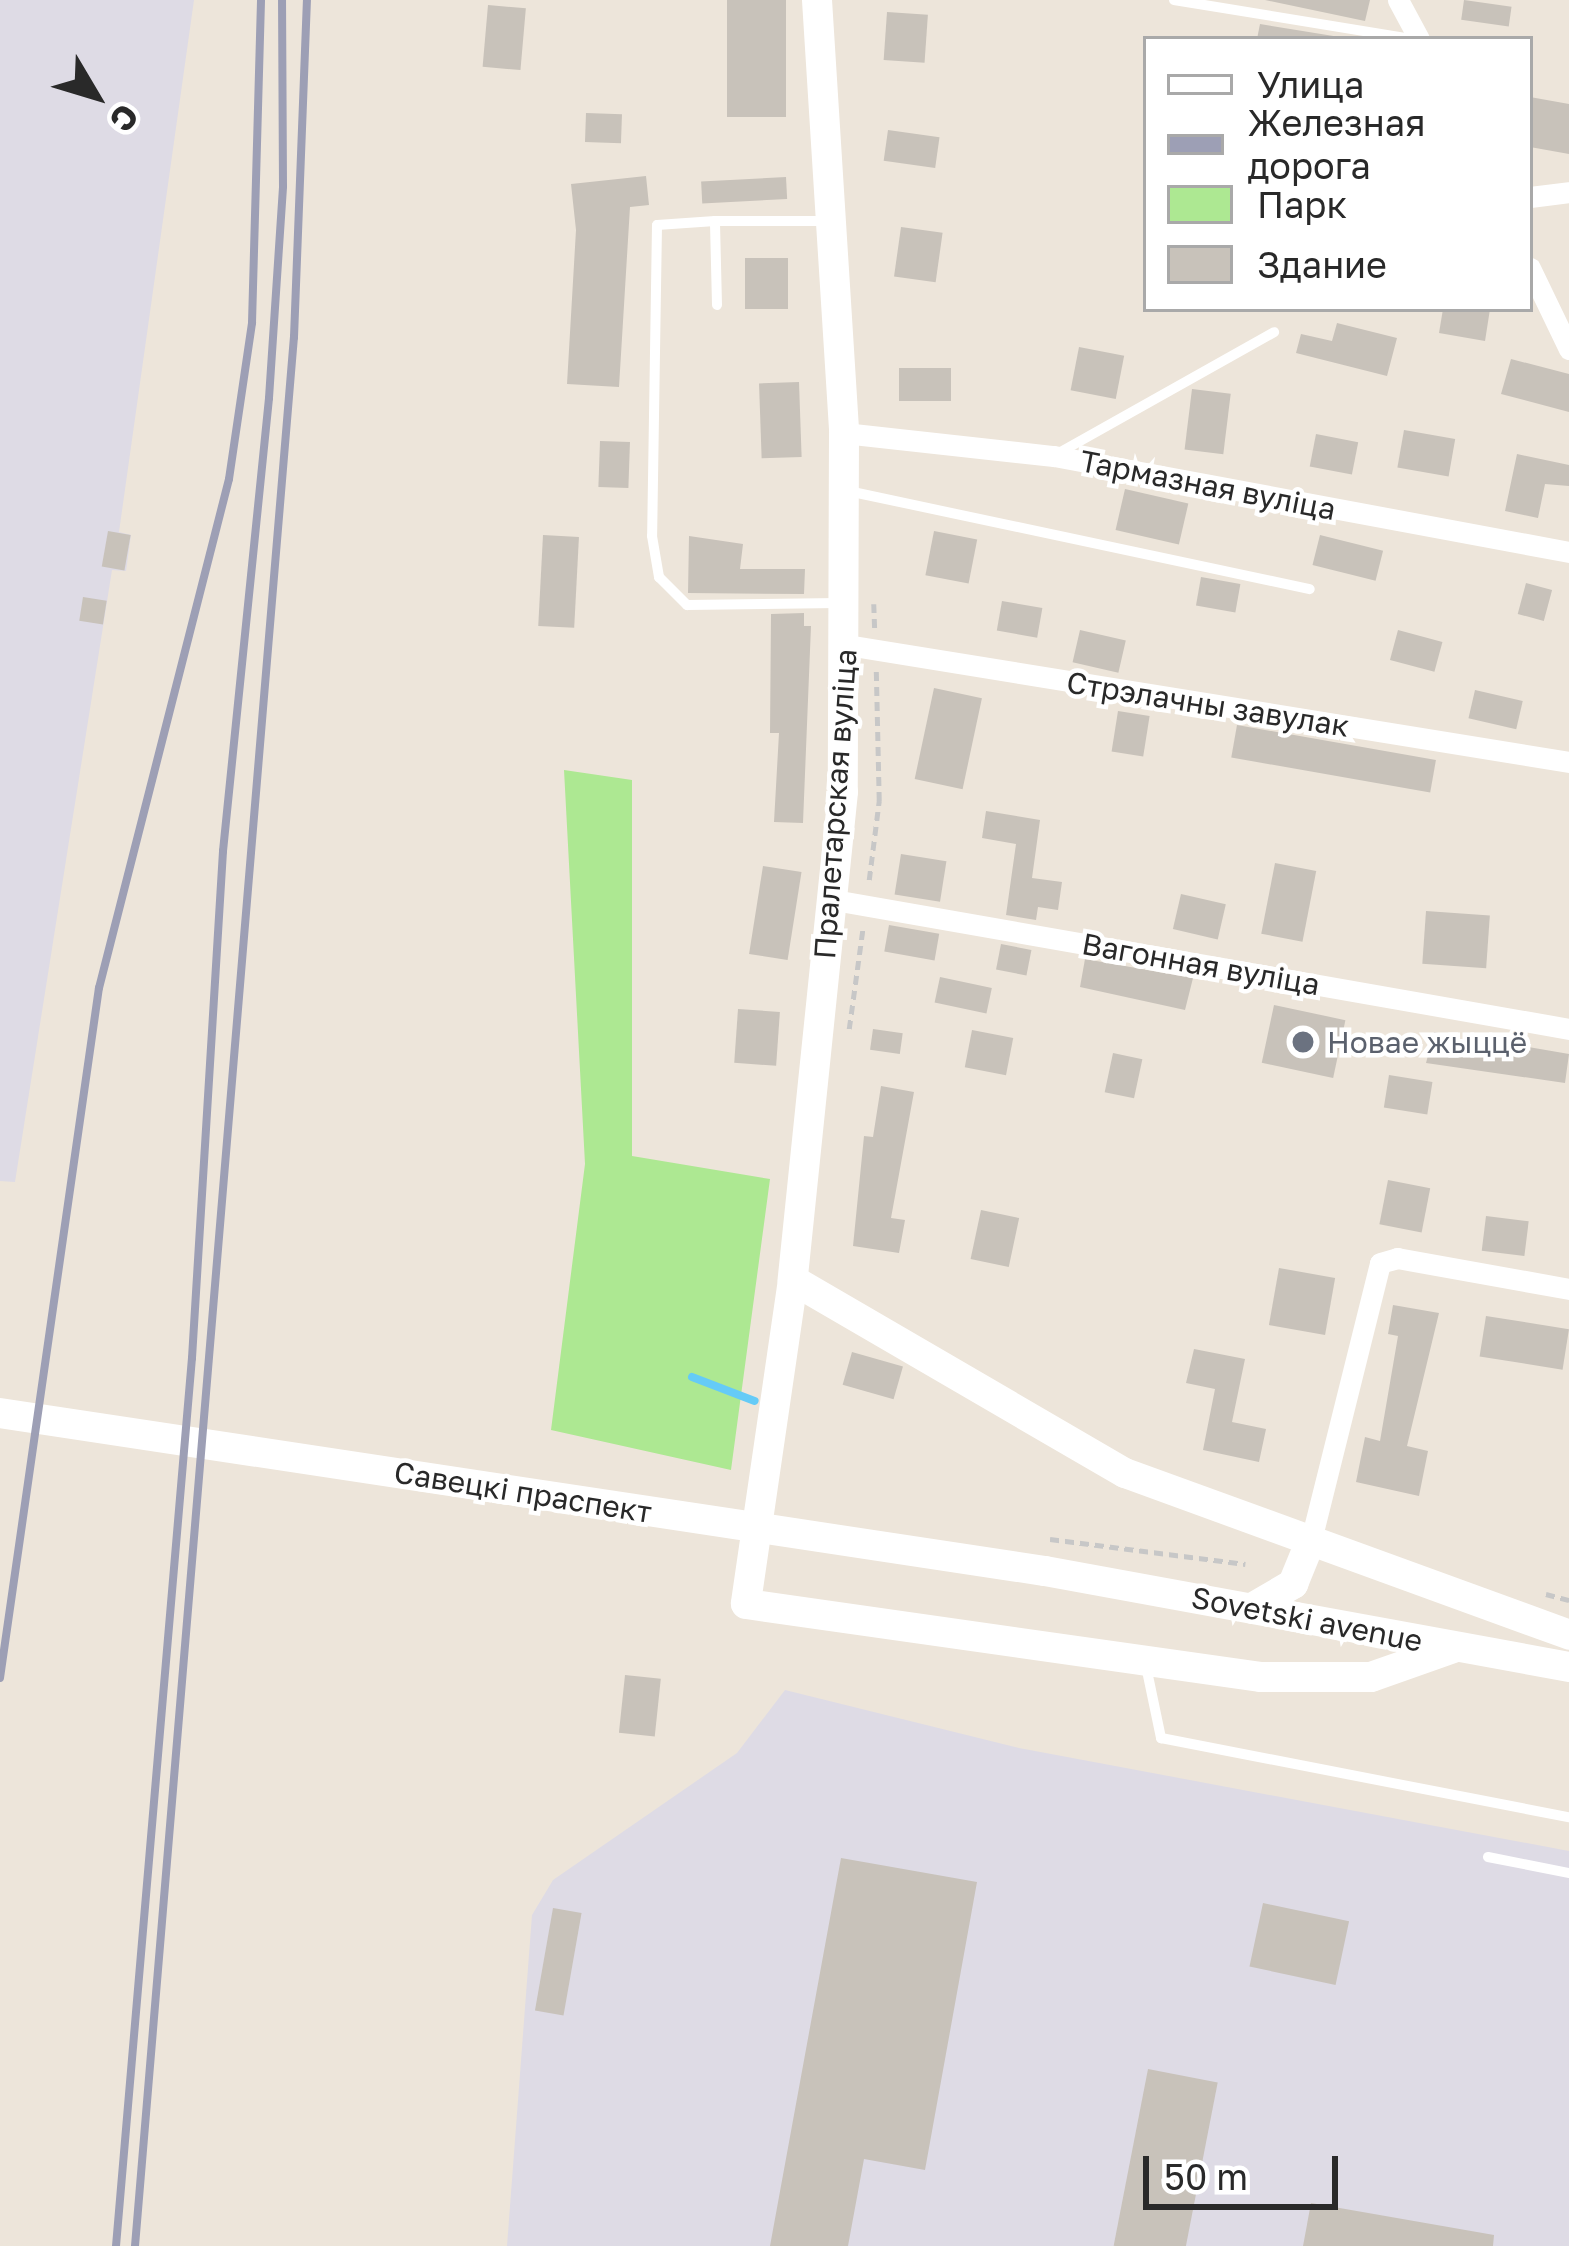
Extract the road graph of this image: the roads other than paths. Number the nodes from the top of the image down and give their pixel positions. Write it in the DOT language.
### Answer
graph roads {
  1 [pos="818,0"];
  2 [pos="1174,0"];
  3 [pos="1398,0"];
  4 [pos="1397,36"];
  5 [pos="1415,36"];
  6 [pos="1569,193"];
  7 [pos="1533,196"];
  8 [pos="832,220"];
  9 [pos="715,221"];
  10 [pos="1533,274"];
  11 [pos="717,305"];
  12 [pos="1274,332"];
  13 [pos="1569,349"];
  14 [pos="844,433"];
  15 [pos="1054,456"];
  16 [pos="845,491"];
  17 [pos="1569,553"];
  18 [pos="1310,589"];
  19 [pos="847,602"];
  20 [pos="862,648"];
  21 [pos="1569,762"];
  22 [pos="834,900"];
  23 [pos="1569,1029"];
  24 [pos="793,1280"];
  25 [pos="1569,1289"];
  26 [pos="0,1413"];
  27 [pos="1311,1540"];
  28 [pos="1045,1571"];
  29 [pos="1252,1608"];
  30 [pos="1569,1635"];
  31 [pos="1456,1647"];
  32 [pos="1146,1663"];
  33 [pos="1569,1666"];
  34 [pos="1569,1817"];
  35 [pos="1488,1857"];
  36 [pos="1569,1873"];
  1 -- 8 [label="main road, Пралетарская вуліца"];
  2 -- 4 [label="lane"];
  3 -- 5 [label="street"];
  6 -- 7 [label="street"];
  8 -- 9 [label="lane"];
  8 -- 14 [label="main road, Пралетарская вуліца"];
  9 -- 11 [label="lane"];
  9 -- 19 [label="lane"];
  10 -- 13 [label="street"];
  12 -- 15 [label="lane"];
  14 -- 15 [label="street, Тармазная вуліца"];
  14 -- 16 [label="main road, Пралетарская вуліца"];
  15 -- 17 [label="street, Тармазная вуліца"];
  16 -- 18 [label="lane"];
  16 -- 19 [label="main road, Пралетарская вуліца"];
  19 -- 20 [label="main road, Пралетарская вуліца"];
  20 -- 21 [label="street, Стрэлачны завулак"];
  20 -- 22 [label="main road, Пралетарская вуліца"];
  22 -- 23 [label="street, Вагонная вуліца"];
  22 -- 24 [label="main road, Пралетарская вуліца"];
  24 -- 27 [label="main road"];
  24 -- 32 [label="main road, Пралетарская вуліца"];
  25 -- 27 [label="street"];
  26 -- 28 [label="main road, Савецкі праспект"];
  27 -- 29 [label="main road"];
  27 -- 30 [label="main road"];
  28 -- 29 [label="main road, Sovetski avenue"];
  29 -- 31 [label="main road, Sovetski avenue"];
  31 -- 32 [label="main road"];
  31 -- 33 [label="main road, Sovetski avenue"];
  32 -- 34 [label="lane"];
  35 -- 36 [label="lane"];
}
